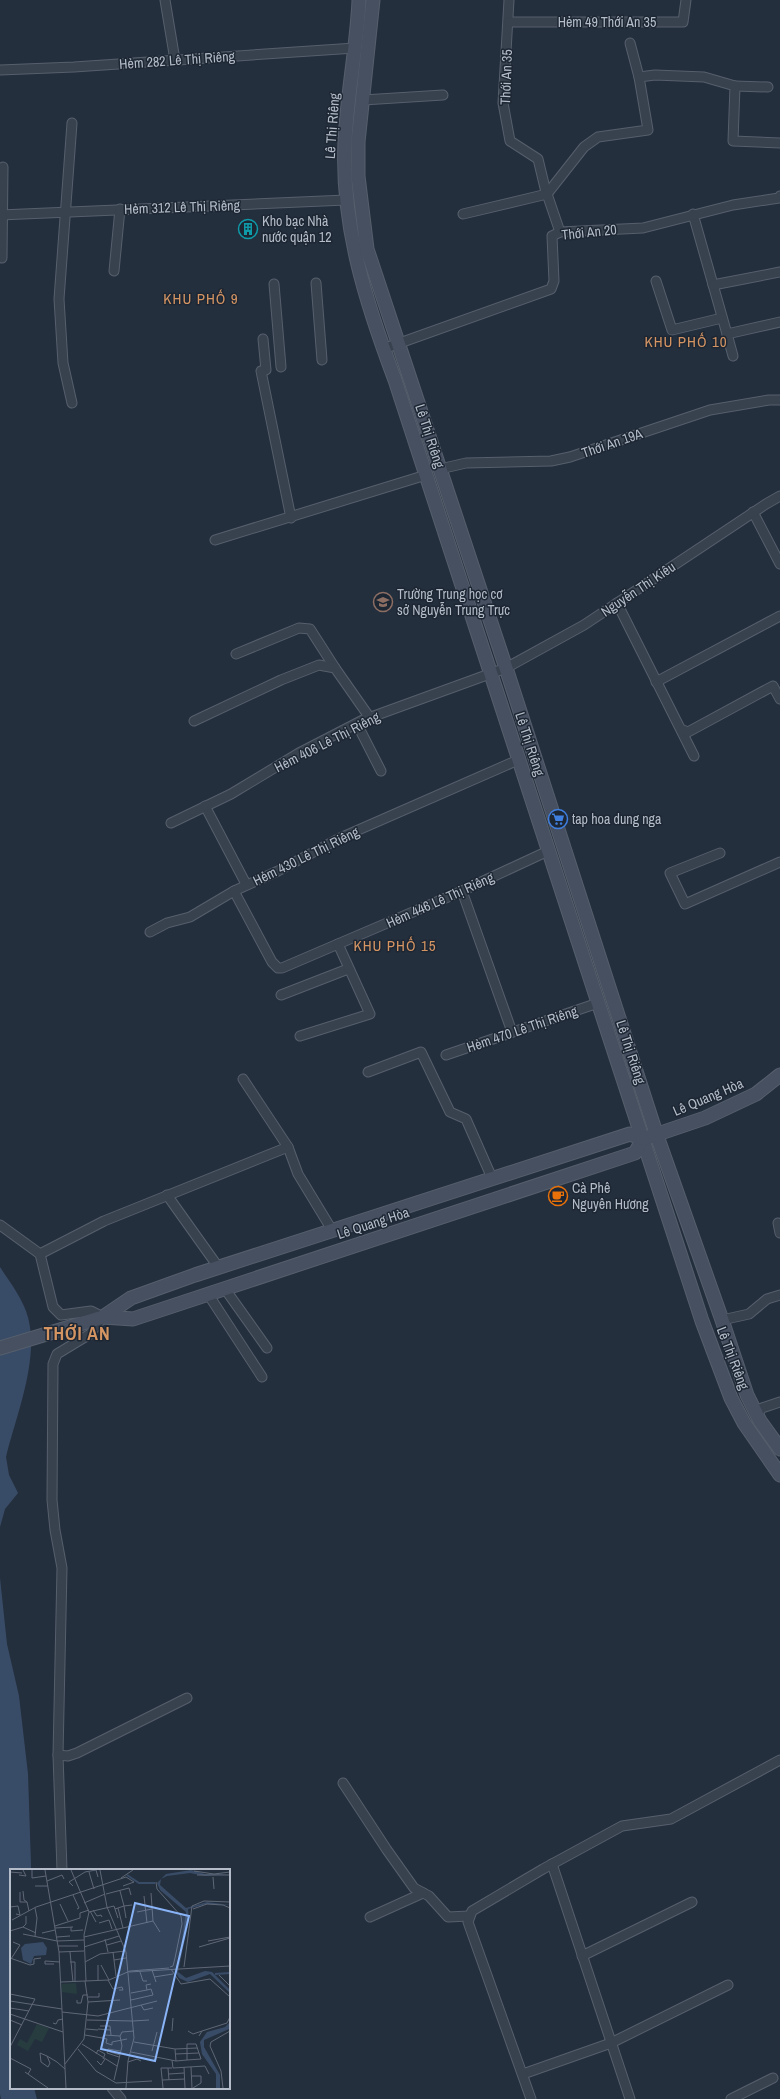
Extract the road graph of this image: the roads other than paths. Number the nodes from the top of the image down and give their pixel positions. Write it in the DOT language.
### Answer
graph roads {
  1 [pos="165,0"];
  2 [pos="359,0"];
  3 [pos="373,0"];
  4 [pos="509,0"];
  5 [pos="686,0"];
  6 [pos="509,22"];
  7 [pos="630,43"];
  8 [pos="354,48"];
  9 [pos="175,60"];
  10 [pos="0,70"];
  11 [pos="639,77"];
  12 [pos="734,86"];
  13 [pos="768,87"];
  14 [pos="443,95"];
  15 [pos="363,100"];
  16 [pos="72,123"];
  17 [pos="780,143"];
  18 [pos="3,167"];
  19 [pos="547,194"];
  20 [pos="780,196"];
  21 [pos="346,200"];
  22 [pos="120,209"];
  23 [pos="65,212"];
  24 [pos="463,214"];
  25 [pos="693,214"];
  26 [pos="1,215"];
  27 [pos="560,232"];
  28 [pos="2,258"];
  29 [pos="114,271"];
  30 [pos="780,272"];
  31 [pos="656,281"];
  32 [pos="316,283"];
  33 [pos="274,284"];
  34 [pos="713,285"];
  35 [pos="722,318"];
  36 [pos="780,322"];
  37 [pos="727,334"];
  38 [pos="263,339"];
  39 [pos="397,343"];
  40 [pos="383,349"];
  41 [pos="733,356"];
  42 [pos="322,360"];
  43 [pos="281,367"];
  44 [pos="780,400"];
  45 [pos="72,404"];
  46 [pos="440,470"];
  47 [pos="426,475"];
  48 [pos="780,496"];
  49 [pos="753,512"];
  50 [pos="291,518"];
  51 [pos="215,540"];
  52 [pos="780,564"];
  53 [pos="617,603"];
  54 [pos="780,616"];
  55 [pos="236,654"];
  56 [pos="335,668"];
  57 [pos="506,668"];
  58 [pos="491,675"];
  59 [pos="656,682"];
  60 [pos="780,699"];
  61 [pos="370,718"];
  62 [pos="194,721"];
  63 [pos="357,724"];
  64 [pos="683,730"];
  65 [pos="694,756"];
  66 [pos="518,760"];
  67 [pos="381,771"];
  68 [pos="205,806"];
  69 [pos="171,823"];
  70 [pos="548,851"];
  71 [pos="720,853"];
  72 [pos="780,862"];
  73 [pos="246,884"];
  74 [pos="234,891"];
  75 [pos="462,891"];
  76 [pos="150,932"];
  77 [pos="338,944"];
  78 [pos="348,970"];
  79 [pos="281,995"];
  80 [pos="598,1003"];
  81 [pos="512,1032"];
  82 [pos="300,1036"];
  83 [pos="446,1055"];
  84 [pos="368,1072"];
  85 [pos="780,1075"];
  86 [pos="243,1079"];
  87 [pos="657,1136"];
  88 [pos="643,1139"];
  89 [pos="288,1147"];
  90 [pos="492,1178"];
  91 [pos="167,1195"];
  92 [pos="778,1223"];
  93 [pos="0,1225"];
  94 [pos="332,1230"];
  95 [pos="780,1234"];
  96 [pos="40,1254"];
  97 [pos="219,1268"];
  98 [pos="225,1289"];
  99 [pos="208,1294"];
  100 [pos="780,1295"];
  101 [pos="103,1317"];
  102 [pos="722,1320"];
  103 [pos="0,1348"];
  104 [pos="267,1348"];
  105 [pos="262,1377"];
  106 [pos="780,1402"];
  107 [pos="757,1414"];
  108 [pos="780,1449"];
  109 [pos="780,1475"];
  110 [pos="187,1698"];
  111 [pos="58,1755"];
  112 [pos="780,1760"];
  113 [pos="343,1783"];
  114 [pos="552,1864"];
  115 [pos="62,1869"];
  116 [pos="423,1893"];
  117 [pos="692,1902"];
  118 [pos="469,1916"];
  119 [pos="370,1917"];
  120 [pos="582,1956"];
  121 [pos="728,1985"];
  122 [pos="611,2043"];
  123 [pos="523,2074"];
  124 [pos="773,2078"];
  125 [pos="113,2089"];
  126 [pos="121,2099"];
  127 [pos="531,2099"];
  128 [pos="630,2099"];
  129 [pos="731,2099"];
  1 -- 9 [label="street"];
  2 -- 8 [label="street, Lê Thị Riêng"];
  3 -- 15 [label="street, Lê Thị Riêng"];
  4 -- 6 [label="street, Thới An 35"];
  5 -- 6 [label="street, Hẻm 49 Thới An 35"];
  6 -- 19 [label="street, Thới An 35"];
  7 -- 11 [label="street"];
  8 -- 9 [label="street, Hẻm 282 Lê Thị Riêng"];
  8 -- 21 [label="street, Lê Thị Riêng"];
  9 -- 10 [label="street, Hẻm 282 Lê Thị Riêng"];
  11 -- 12 [label="street"];
  11 -- 19 [label="street"];
  12 -- 13 [label="street"];
  12 -- 17 [label="street"];
  14 -- 15 [label="street"];
  15 -- 39 [label="street, Lê Thị Riêng"];
  16 -- 23 [label="street"];
  18 -- 26 [label="street"];
  19 -- 24 [label="street"];
  19 -- 27 [label="street, Thới An 35"];
  20 -- 25 [label="street, Thới An 20"];
  21 -- 22 [label="street, Hẻm 312 Lê Thị Riêng"];
  21 -- 40 [label="street, Lê Thị Riêng"];
  22 -- 23 [label="street, Hẻm 312 Lê Thị Riêng"];
  22 -- 29 [label="street"];
  23 -- 26 [label="street, Hẻm 312 Lê Thị Riêng"];
  23 -- 45 [label="street"];
  25 -- 27 [label="street, Thới An 20"];
  25 -- 34 [label="street"];
  26 -- 28 [label="street"];
  27 -- 39 [label="street, Thới An 20"];
  30 -- 34 [label="street"];
  31 -- 35 [label="street"];
  32 -- 42 [label="street"];
  33 -- 43 [label="street"];
  34 -- 35 [label="street"];
  35 -- 37 [label="street"];
  36 -- 37 [label="street"];
  37 -- 41 [label="street"];
  38 -- 50 [label="street"];
  39 -- 40 [label="street, Thới An 20"];
  39 -- 46 [label="street, Lê Thị Riêng"];
  40 -- 47 [label="street, Lê Thị Riêng"];
  44 -- 46 [label="street, Thới An 19A"];
  46 -- 57 [label="street, Lê Thị Riêng"];
  47 -- 50 [label="street"];
  47 -- 58 [label="street, Lê Thị Riêng"];
  48 -- 49 [label="street, Nguyễn Thị Kiêu"];
  49 -- 52 [label="street"];
  49 -- 53 [label="street, Nguyễn Thị Kiêu"];
  50 -- 51 [label="street"];
  53 -- 57 [label="street, Nguyễn Thị Kiêu"];
  53 -- 59 [label="street"];
  54 -- 59 [label="street"];
  55 -- 56 [label="street"];
  56 -- 61 [label="street"];
  56 -- 62 [label="street"];
  57 -- 58 [label="street, Nguyễn Thị Kiêu"];
  57 -- 87 [label="street, Lê Thị Riêng"];
  58 -- 61 [label="street, Hẻm 406 Lê Thị Riêng"];
  58 -- 66 [label="street, Lê Thị Riêng"];
  59 -- 64 [label="street"];
  60 -- 64 [label="street"];
  61 -- 63 [label="street, Hẻm 406 Lê Thị Riêng"];
  63 -- 67 [label="street"];
  63 -- 68 [label="street, Hẻm 406 Lê Thị Riêng"];
  64 -- 65 [label="street"];
  66 -- 70 [label="street, Lê Thị Riêng"];
  66 -- 73 [label="street, Hẻm 430 Lê Thị Riêng"];
  68 -- 69 [label="street, Hẻm 406 Lê Thị Riêng"];
  68 -- 73 [label="street"];
  70 -- 75 [label="street, Hẻm 446 Lê Thị Riêng"];
  70 -- 80 [label="street, Lê Thị Riêng"];
  71 -- 72 [label="street"];
  73 -- 74 [label="street, Hẻm 430 Lê Thị Riêng"];
  74 -- 76 [label="street, Hẻm 430 Lê Thị Riêng"];
  74 -- 77 [label="street"];
  75 -- 77 [label="street, Hẻm 446 Lê Thị Riêng"];
  75 -- 81 [label="street"];
  77 -- 78 [label="street"];
  78 -- 79 [label="street"];
  78 -- 82 [label="street"];
  80 -- 81 [label="street, Hẻm 470 Lê Thị Riêng"];
  80 -- 88 [label="street, Lê Thị Riêng"];
  81 -- 83 [label="street, Hẻm 470 Lê Thị Riêng"];
  84 -- 90 [label="street"];
  85 -- 87 [label="street, Lê Quang Hòa"];
  86 -- 89 [label="street"];
  87 -- 88 [label="street, Lê Quang Hòa"];
  87 -- 102 [label="street, Lê Thị Riêng"];
  88 -- 90 [label="street, Lê Quang Hòa"];
  88 -- 98 [label="street, Lê Quang Hòa"];
  88 -- 109 [label="street, Lê Thị Riêng"];
  89 -- 91 [label="street"];
  89 -- 94 [label="street"];
  90 -- 94 [label="street, Lê Quang Hòa"];
  91 -- 96 [label="street"];
  91 -- 97 [label="street"];
  92 -- 95 [label="street"];
  93 -- 96 [label="street"];
  94 -- 97 [label="street, Lê Quang Hòa"];
  96 -- 101 [label="street"];
  97 -- 101 [label="street, Lê Quang Hòa"];
  98 -- 99 [label="street, Lê Quang Hòa"];
  98 -- 104 [label="street"];
  99 -- 101 [label="street, Lê Quang Hòa"];
  99 -- 105 [label="street"];
  100 -- 102 [label="street"];
  101 -- 103 [label="street, Lê Quang Hòa"];
  101 -- 111 [label="street"];
  102 -- 107 [label="street, Lê Thị Riêng"];
  106 -- 107 [label="street"];
  107 -- 108 [label="street, Lê Thị Riêng"];
  110 -- 111 [label="street"];
  111 -- 115 [label="street"];
  112 -- 114 [label="street"];
  113 -- 116 [label="street"];
  114 -- 118 [label="street"];
  114 -- 120 [label="street"];
  116 -- 118 [label="street"];
  116 -- 119 [label="street"];
  117 -- 120 [label="street"];
  118 -- 123 [label="street"];
  120 -- 122 [label="street"];
  121 -- 122 [label="street"];
  122 -- 123 [label="street"];
  122 -- 128 [label="street"];
  123 -- 127 [label="street"];
  124 -- 129 [label="street"];
  125 -- 126 [label="street"];
}
